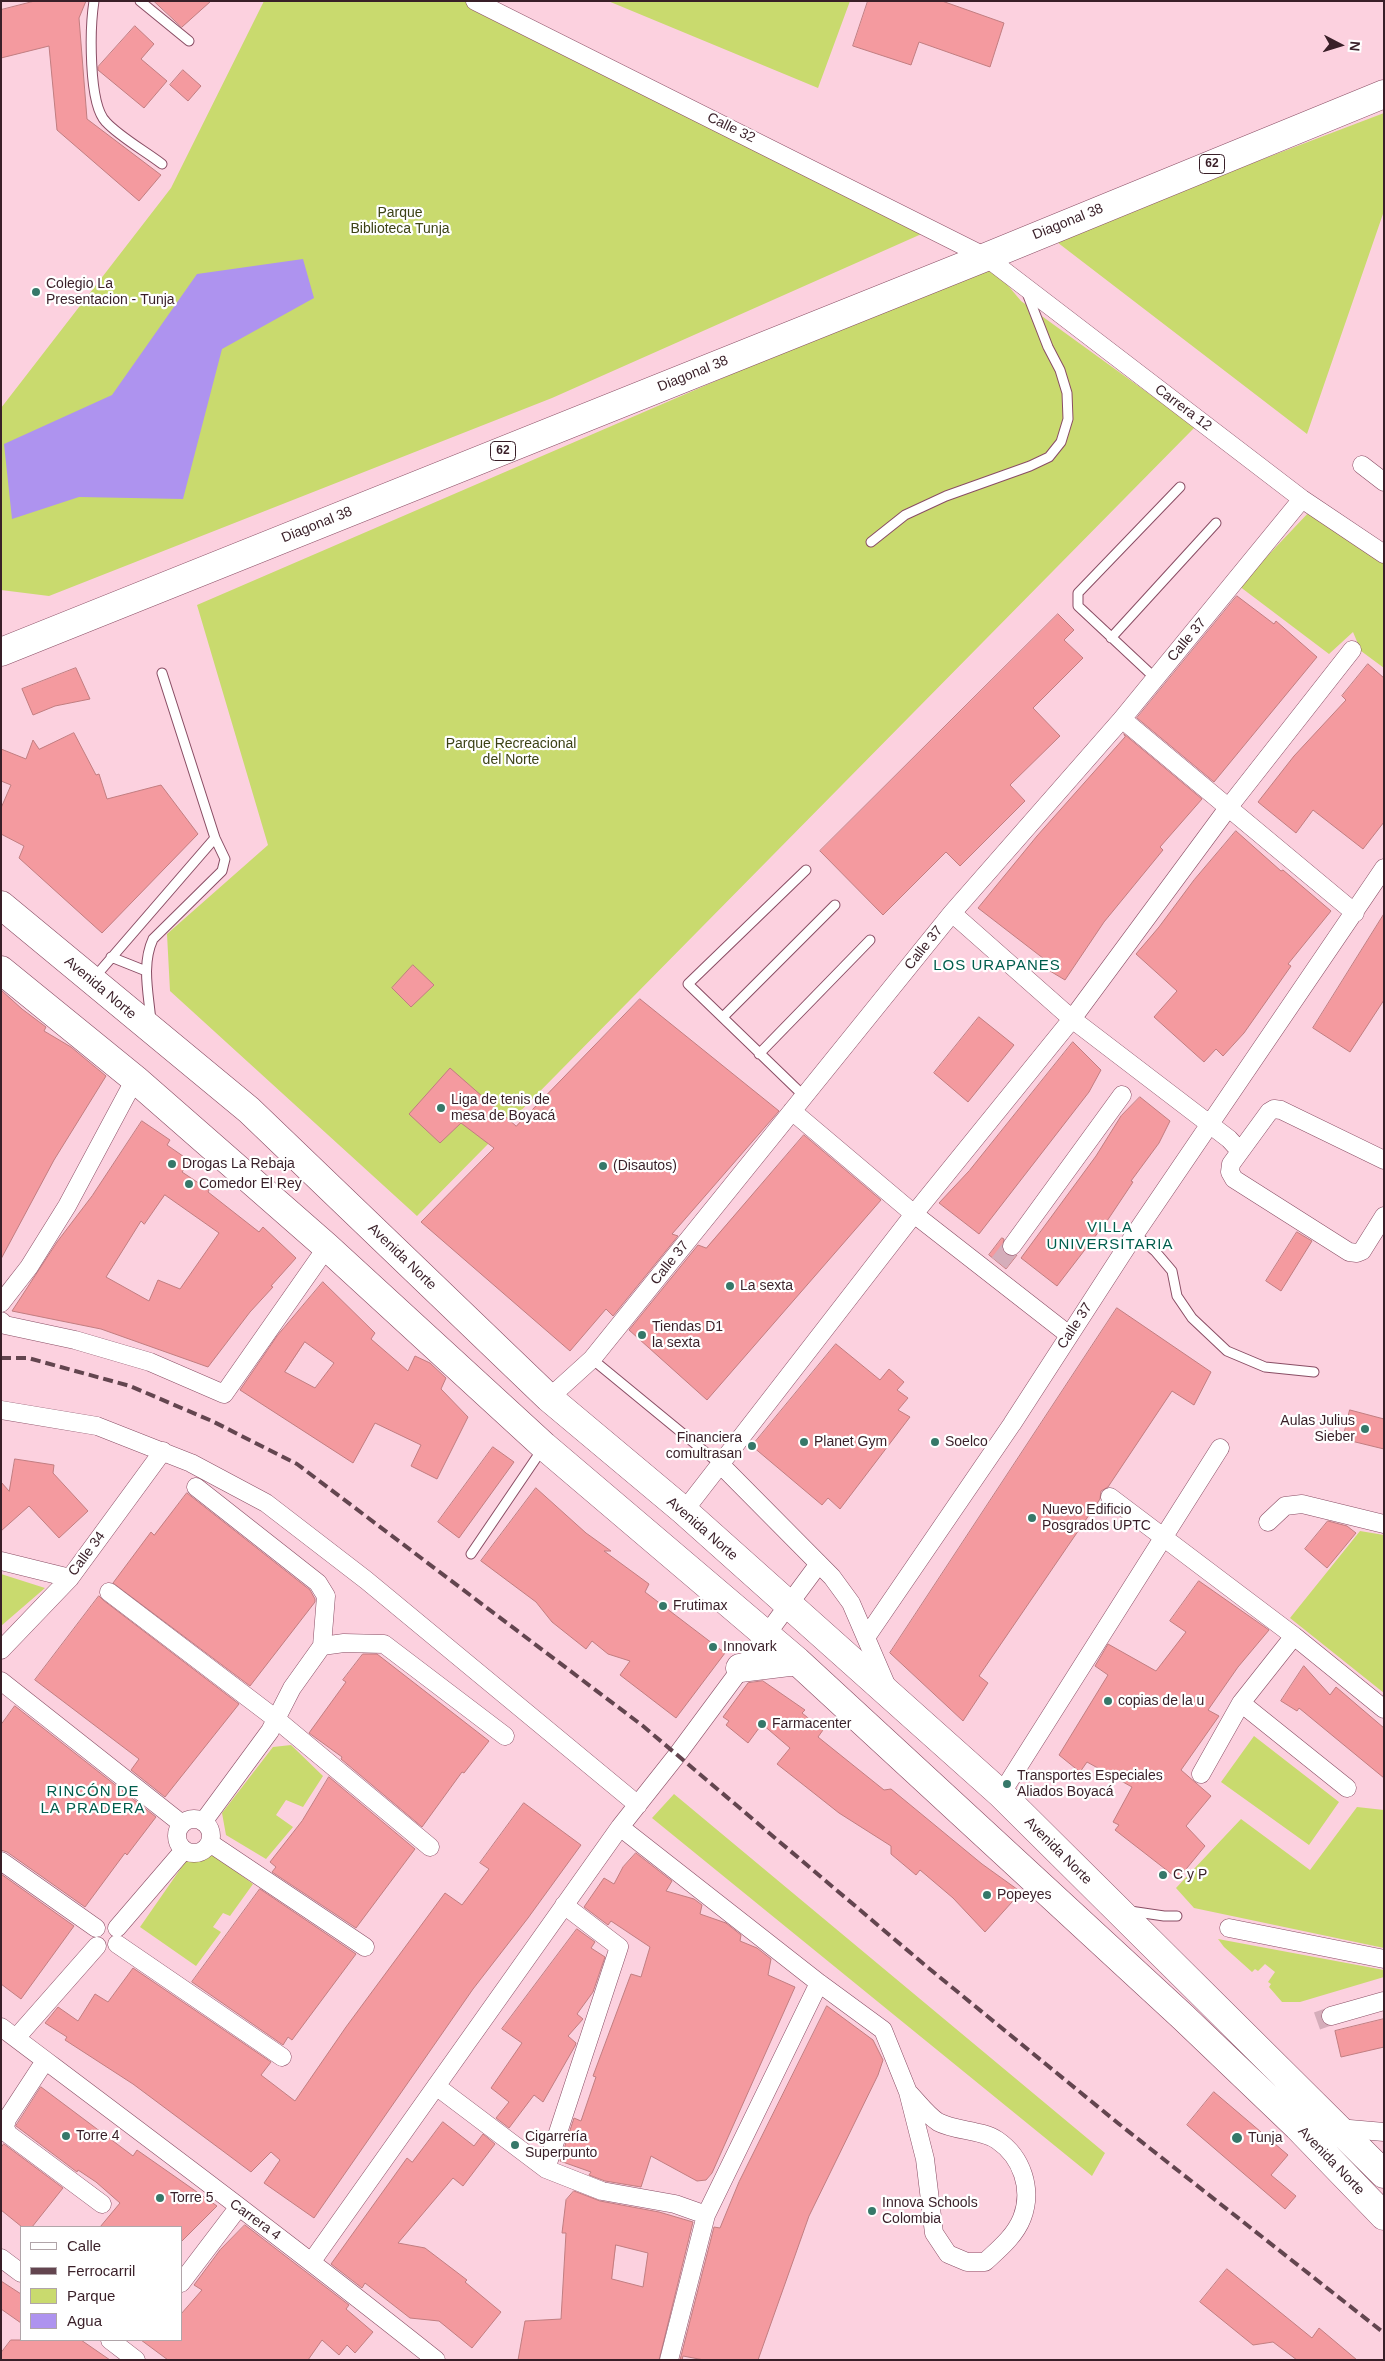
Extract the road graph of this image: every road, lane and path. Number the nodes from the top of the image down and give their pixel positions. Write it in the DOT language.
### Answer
graph roads {
  1 [pos="94,1"];
  2 [pos="140,1"];
  3 [pos="475,1"];
  4 [pos="189,40"];
  5 [pos="1384,94"];
  6 [pos="162,164"];
  7 [pos="995,252"];
  8 [pos="1025,288"];
  9 [pos="1362,465"];
  10 [pos="1384,482"];
  11 [pos="1180,487"];
  12 [pos="1302,499"];
  13 [pos="1216,523"];
  14 [pos="871,542"];
  15 [pos="1384,554"];
  16 [pos="1111,638"];
  17 [pos="1352,650"];
  18 [pos="1,652"];
  19 [pos="162,673"];
  20 [pos="1155,678"];
  21 [pos="1122,718"];
  22 [pos="1228,808"];
  23 [pos="215,838"];
  24 [pos="1384,868"];
  25 [pos="806,870"];
  26 [pos="1,905"];
  27 [pos="835,905"];
  28 [pos="952,913"];
  29 [pos="1355,913"];
  30 [pos="870,940"];
  31 [pos="110,957"];
  32 [pos="1,970"];
  33 [pos="146,971"];
  34 [pos="92,980"];
  35 [pos="723,1017"];
  36 [pos="1072,1019"];
  37 [pos="152,1030"];
  38 [pos="759,1054"];
  39 [pos="135,1079"];
  40 [pos="1122,1095"];
  41 [pos="805,1097"];
  42 [pos="792,1111"];
  43 [pos="1209,1125"];
  44 [pos="1240,1151"];
  45 [pos="1384,1160"];
  46 [pos="914,1214"];
  47 [pos="1384,1216"];
  48 [pos="1135,1234"];
  49 [pos="1012,1246"];
  50 [pos="327,1247"];
  51 [pos="2,1300"];
  52 [pos="1,1321"];
  53 [pos="1069,1335"];
  54 [pos="592,1359"];
  55 [pos="1314,1372"];
  56 [pos="549,1398"];
  57 [pos="1,1410"];
  58 [pos="544,1446"];
  59 [pos="1220,1448"];
  60 [pos="163,1451"];
  61 [pos="721,1466"];
  62 [pos="196,1487"];
  63 [pos="1110,1497"];
  64 [pos="684,1512"];
  65 [pos="1268,1522"];
  66 [pos="1384,1524"];
  67 [pos="1163,1538"];
  68 [pos="471,1554"];
  69 [pos="1,1561"];
  70 [pos="818,1565"];
  71 [pos="70,1578"];
  72 [pos="110,1592"];
  73 [pos="789,1606"];
  74 [pos="766,1635"];
  75 [pos="866,1636"];
  76 [pos="1294,1636"];
  77 [pos="322,1646"];
  78 [pos="1,1650"];
  79 [pos="797,1661"];
  80 [pos="740,1668"];
  81 [pos="1,1681"];
  82 [pos="890,1694"];
  83 [pos="1241,1703"];
  84 [pos="1384,1709"];
  85 [pos="276,1719"];
  86 [pos="505,1736"];
  87 [pos="1201,1774"];
  88 [pos="1347,1788"];
  89 [pos="1001,1794"];
  90 [pos="638,1805"];
  91 [pos="203,1822"];
  92 [pos="182,1824"];
  93 [pos="620,1827"];
  94 [pos="210,1843"];
  95 [pos="430,1847"];
  96 [pos="184,1850"];
  97 [pos="1,1862"];
  98 [pos="564,1905"];
  99 [pos="1115,1909"];
  100 [pos="1177,1916"];
  101 [pos="1229,1928"];
  102 [pos="118,1936"];
  103 [pos="96,1937"];
  104 [pos="365,1947"];
  105 [pos="1384,1959"];
  106 [pos="819,1983"];
  107 [pos="1384,2002"];
  108 [pos="1331,2016"];
  109 [pos="1,2027"];
  110 [pos="16,2038"];
  111 [pos="282,2057"];
  112 [pos="45,2061"];
  113 [pos="436,2086"];
  114 [pos="908,2092"];
  115 [pos="1338,2128"];
  116 [pos="1384,2132"];
  117 [pos="546,2169"];
  118 [pos="1384,2174"];
  119 [pos="102,2204"];
  120 [pos="238,2208"];
  121 [pos="706,2215"];
  122 [pos="1384,2216"];
  123 [pos="1,2258"];
  124 [pos="312,2261"];
  125 [pos="20,2272"];
  126 [pos="182,2282"];
  127 [pos="112,2341"];
  128 [pos="131,2353"];
  129 [pos="436,2360"];
  130 [pos="669,2360"];
  1 -- 6 [label="lane"];
  2 -- 4 [label="lane"];
  3 -- 7 [label="street, Calle 32"];
  5 -- 7 [label="main road, Diagonal 38 / 62"];
  7 -- 8 [label="street, Carrera 12"];
  7 -- 18 [label="main road, Diagonal 38 / 62"];
  8 -- 12 [label="street, Carrera 12"];
  8 -- 14 [label="lane"];
  9 -- 10 [label="street"];
  11 -- 16 [label="lane"];
  12 -- 15 [label="street, Carrera 12"];
  12 -- 20 [label="street, Calle 37"];
  13 -- 16 [label="lane"];
  16 -- 20 [label="lane"];
  17 -- 22 [label="street"];
  19 -- 23 [label="lane"];
  20 -- 21 [label="street, Calle 37"];
  21 -- 22 [label="street"];
  21 -- 28 [label="street, Calle 37"];
  22 -- 29 [label="street"];
  22 -- 36 [label="street"];
  23 -- 31 [label="lane"];
  23 -- 33 [label="lane"];
  24 -- 29 [label="street, Calle 37"];
  25 -- 35 [label="lane"];
  26 -- 34 [label="main road, Avenida Norte"];
  27 -- 35 [label="lane"];
  28 -- 36 [label="street"];
  28 -- 41 [label="street, Calle 37"];
  29 -- 43 [label="street, Calle 37"];
  30 -- 38 [label="lane"];
  31 -- 33 [label="lane"];
  31 -- 34 [label="lane"];
  32 -- 39 [label="main road, Avenida Norte"];
  33 -- 37 [label="lane"];
  34 -- 37 [label="main road, Avenida Norte"];
  35 -- 38 [label="lane"];
  36 -- 43 [label="street"];
  36 -- 46 [label="street"];
  37 -- 56 [label="main road, Avenida Norte"];
  38 -- 41 [label="lane"];
  39 -- 50 [label="main road, Avenida Norte"];
  39 -- 51 [label="street"];
  40 -- 49 [label="street"];
  41 -- 42 [label="street, Calle 37"];
  42 -- 46 [label="street"];
  42 -- 54 [label="street, Calle 37"];
  43 -- 44 [label="street"];
  43 -- 48 [label="street, Calle 37"];
  44 -- 45 [label="street"];
  44 -- 47 [label="street"];
  46 -- 53 [label="street"];
  46 -- 61 [label="street"];
  48 -- 53 [label="street, Calle 37"];
  48 -- 55 [label="lane"];
  50 -- 52 [label="street"];
  50 -- 58 [label="main road, Avenida Norte"];
  53 -- 75 [label="street, Calle 37"];
  54 -- 56 [label="street, Calle 37"];
  54 -- 61 [label="lane"];
  56 -- 64 [label="main road, Avenida Norte"];
  57 -- 60 [label="street"];
  58 -- 68 [label="lane"];
  58 -- 74 [label="main road, Avenida Norte"];
  59 -- 67 [label="street"];
  60 -- 71 [label="street, Calle 34"];
  60 -- 90 [label="street"];
  61 -- 64 [label="street"];
  61 -- 70 [label="street"];
  62 -- 77 [label="street"];
  63 -- 67 [label="street"];
  64 -- 73 [label="main road, Avenida Norte"];
  65 -- 66 [label="street"];
  67 -- 76 [label="street"];
  67 -- 89 [label="street"];
  69 -- 71 [label="street"];
  70 -- 73 [label="street"];
  70 -- 75 [label="street"];
  71 -- 78 [label="street, Calle 34"];
  72 -- 85 [label="street"];
  73 -- 74 [label="street"];
  73 -- 82 [label="main road, Avenida Norte"];
  74 -- 79 [label="main road, Avenida Norte"];
  74 -- 80 [label="street"];
  75 -- 82 [label="street"];
  76 -- 83 [label="street"];
  76 -- 84 [label="street"];
  77 -- 85 [label="street"];
  77 -- 86 [label="street"];
  79 -- 80 [label="main road"];
  79 -- 122 [label="main road, Avenida Norte"];
  80 -- 90 [label="street"];
  81 -- 92 [label="street"];
  82 -- 89 [label="main road, Avenida Norte"];
  83 -- 87 [label="street"];
  83 -- 88 [label="street"];
  85 -- 91 [label="street"];
  85 -- 95 [label="street"];
  89 -- 99 [label="main road, Avenida Norte"];
  90 -- 93 [label="street"];
  91 -- 92 [label="street"];
  91 -- 94 [label="street"];
  92 -- 96 [label="street"];
  93 -- 98 [label="street"];
  93 -- 106 [label="street"];
  94 -- 96 [label="street"];
  94 -- 104 [label="street"];
  96 -- 102 [label="street"];
  97 -- 103 [label="street"];
  98 -- 113 [label="street"];
  98 -- 117 [label="street"];
  99 -- 100 [label="lane"];
  99 -- 115 [label="main road, Avenida Norte"];
  101 -- 105 [label="street"];
  102 -- 103 [label="street"];
  102 -- 103 [label="street"];
  102 -- 111 [label="street"];
  103 -- 110 [label="street"];
  106 -- 114 [label="street"];
  106 -- 121 [label="street"];
  107 -- 108 [label="street"];
  109 -- 110 [label="street, Carrera 4"];
  110 -- 112 [label="street, Carrera 4"];
  112 -- 119 [label="street"];
  112 -- 120 [label="street, Carrera 4"];
  113 -- 117 [label="street"];
  113 -- 124 [label="street"];
  114 -- 114 [label="street"];
  115 -- 116 [label="street"];
  115 -- 118 [label="main road, Avenida Norte"];
  117 -- 121 [label="street"];
  120 -- 124 [label="street, Carrera 4"];
  120 -- 126 [label="street"];
  121 -- 130 [label="street"];
  123 -- 125 [label="street"];
  124 -- 129 [label="street, Carrera 4"];
  127 -- 128 [label="street"];
}
